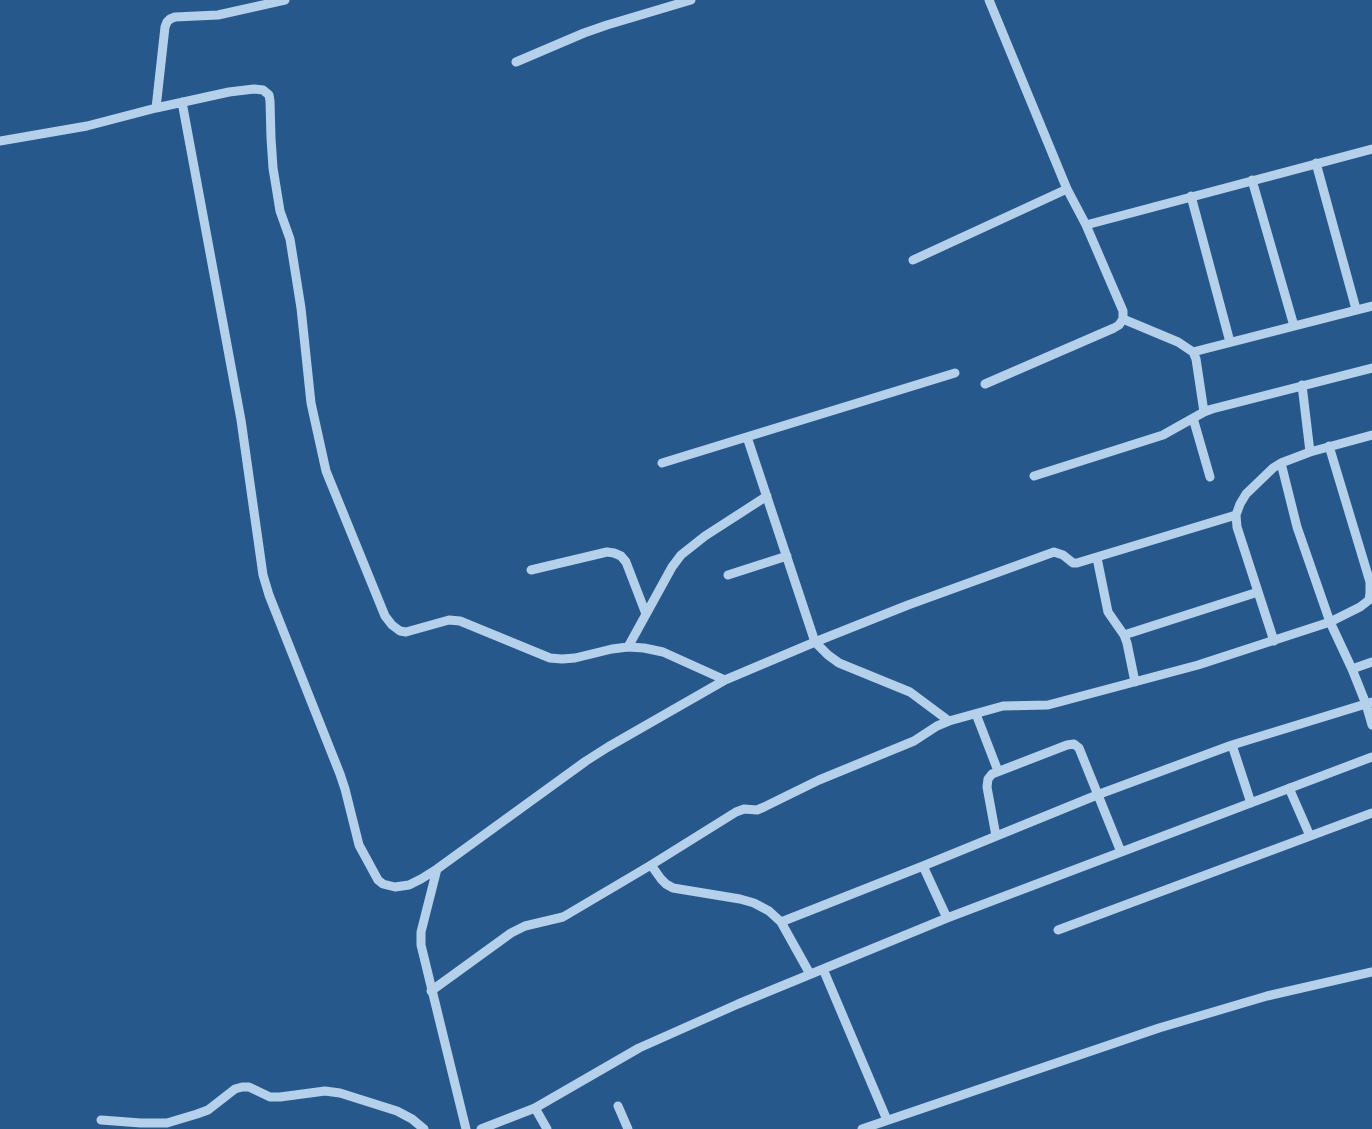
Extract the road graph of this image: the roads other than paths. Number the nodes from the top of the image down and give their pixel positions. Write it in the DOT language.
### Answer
graph roads {
  1 [pos="286,0"];
  2 [pos="691,0"];
  3 [pos="989,0"];
  4 [pos="516,62"];
  5 [pos="182,102"];
  6 [pos="156,108"];
  7 [pos="0,141"];
  8 [pos="1372,148"];
  9 [pos="1316,163"];
  10 [pos="1252,180"];
  11 [pos="1067,189"];
  12 [pos="1191,196"];
  13 [pos="1086,225"];
  14 [pos="913,260"];
  15 [pos="1372,306"];
  16 [pos="1356,309"];
  17 [pos="1123,319"];
  18 [pos="1294,326"];
  19 [pos="1230,342"];
  20 [pos="1193,352"];
  21 [pos="1372,368"];
  22 [pos="955,373"];
  23 [pos="985,384"];
  24 [pos="1302,385"];
  25 [pos="1204,412"];
  26 [pos="1193,418"];
  27 [pos="1372,435"];
  28 [pos="747,437"];
  29 [pos="1329,446"];
  30 [pos="1310,452"];
  31 [pos="1281,462"];
  32 [pos="662,463"];
  33 [pos="1034,476"];
  34 [pos="1210,477"];
  35 [pos="767,496"];
  36 [pos="1236,515"];
  37 [pos="787,556"];
  38 [pos="1097,558"];
  39 [pos="531,570"];
  40 [pos="728,575"];
  41 [pos="1258,592"];
  42 [pos="1370,601"];
  43 [pos="646,614"];
  44 [pos="1330,622"];
  45 [pos="1124,635"];
  46 [pos="1274,641"];
  47 [pos="815,642"];
  48 [pos="628,647"];
  49 [pos="1372,662"];
  50 [pos="1352,669"];
  51 [pos="725,680"];
  52 [pos="1135,682"];
  53 [pos="1369,703"];
  54 [pos="976,714"];
  55 [pos="950,721"];
  56 [pos="1372,725"];
  57 [pos="1232,746"];
  58 [pos="1372,756"];
  59 [pos="998,771"];
  60 [pos="1290,788"];
  61 [pos="1098,795"];
  62 [pos="1251,803"];
  63 [pos="1372,813"];
  64 [pos="996,836"];
  65 [pos="1310,836"];
  66 [pos="1121,852"];
  67 [pos="651,865"];
  68 [pos="923,866"];
  69 [pos="437,869"];
  70 [pos="947,918"];
  71 [pos="781,922"];
  72 [pos="1058,930"];
  73 [pos="823,969"];
  74 [pos="1372,972"];
  75 [pos="810,974"];
  76 [pos="431,991"];
  77 [pos="618,1106"];
  78 [pos="535,1108"];
  79 [pos="101,1120"];
  80 [pos="887,1120"];
  81 [pos="424,1129"];
  82 [pos="466,1129"];
  83 [pos="481,1129"];
  84 [pos="547,1129"];
  85 [pos="628,1129"];
  86 [pos="862,1129"];
  1 -- 6 [label="street"];
  2 -- 4 [label="street"];
  3 -- 11 [label="street"];
  5 -- 6 [label="street"];
  5 -- 48 [label="street"];
  5 -- 69 [label="street"];
  6 -- 7 [label="street"];
  8 -- 9 [label="street"];
  9 -- 10 [label="street"];
  9 -- 16 [label="street"];
  10 -- 12 [label="street"];
  10 -- 18 [label="street"];
  11 -- 13 [label="street"];
  11 -- 14 [label="street"];
  12 -- 13 [label="street"];
  12 -- 19 [label="street"];
  13 -- 17 [label="street"];
  15 -- 16 [label="street"];
  16 -- 18 [label="street"];
  17 -- 20 [label="street"];
  17 -- 23 [label="street"];
  18 -- 19 [label="street"];
  19 -- 20 [label="street"];
  20 -- 25 [label="street"];
  21 -- 24 [label="street"];
  22 -- 28 [label="street"];
  24 -- 25 [label="street"];
  24 -- 30 [label="street"];
  25 -- 26 [label="street"];
  26 -- 33 [label="street"];
  26 -- 34 [label="street"];
  27 -- 29 [label="street"];
  28 -- 32 [label="street"];
  28 -- 35 [label="street"];
  29 -- 30 [label="street"];
  29 -- 42 [label="street"];
  30 -- 31 [label="street"];
  31 -- 36 [label="street"];
  31 -- 44 [label="street"];
  35 -- 37 [label="street"];
  35 -- 43 [label="street"];
  36 -- 38 [label="street"];
  36 -- 41 [label="street"];
  37 -- 40 [label="street"];
  37 -- 47 [label="street"];
  38 -- 45 [label="street"];
  38 -- 47 [label="street"];
  39 -- 43 [label="street"];
  41 -- 45 [label="street"];
  41 -- 46 [label="street"];
  42 -- 44 [label="street"];
  43 -- 48 [label="street"];
  44 -- 46 [label="street"];
  44 -- 50 [label="street"];
  45 -- 52 [label="street"];
  46 -- 52 [label="street"];
  47 -- 51 [label="street"];
  47 -- 55 [label="street"];
  48 -- 51 [label="street"];
  49 -- 50 [label="street"];
  50 -- 53 [label="street"];
  51 -- 69 [label="street"];
  52 -- 54 [label="street"];
  53 -- 56 [label="street"];
  53 -- 57 [label="street"];
  54 -- 55 [label="street"];
  54 -- 59 [label="street"];
  55 -- 67 [label="street"];
  57 -- 61 [label="street"];
  57 -- 62 [label="street"];
  58 -- 60 [label="street"];
  59 -- 61 [label="street"];
  59 -- 64 [label="street"];
  60 -- 62 [label="street"];
  60 -- 65 [label="street"];
  61 -- 64 [label="street"];
  61 -- 66 [label="street"];
  62 -- 66 [label="street"];
  63 -- 65 [label="street"];
  64 -- 68 [label="street"];
  65 -- 72 [label="street"];
  66 -- 70 [label="street"];
  67 -- 71 [label="street"];
  67 -- 76 [label="street"];
  68 -- 70 [label="street"];
  68 -- 71 [label="street"];
  69 -- 76 [label="street"];
  70 -- 73 [label="street"];
  71 -- 75 [label="street"];
  73 -- 75 [label="street"];
  73 -- 80 [label="street"];
  74 -- 80 [label="street"];
  75 -- 78 [label="street"];
  76 -- 82 [label="street"];
  77 -- 85 [label="street"];
  78 -- 83 [label="street"];
  78 -- 84 [label="street"];
  79 -- 81 [label="street"];
  80 -- 86 [label="street"];
}
